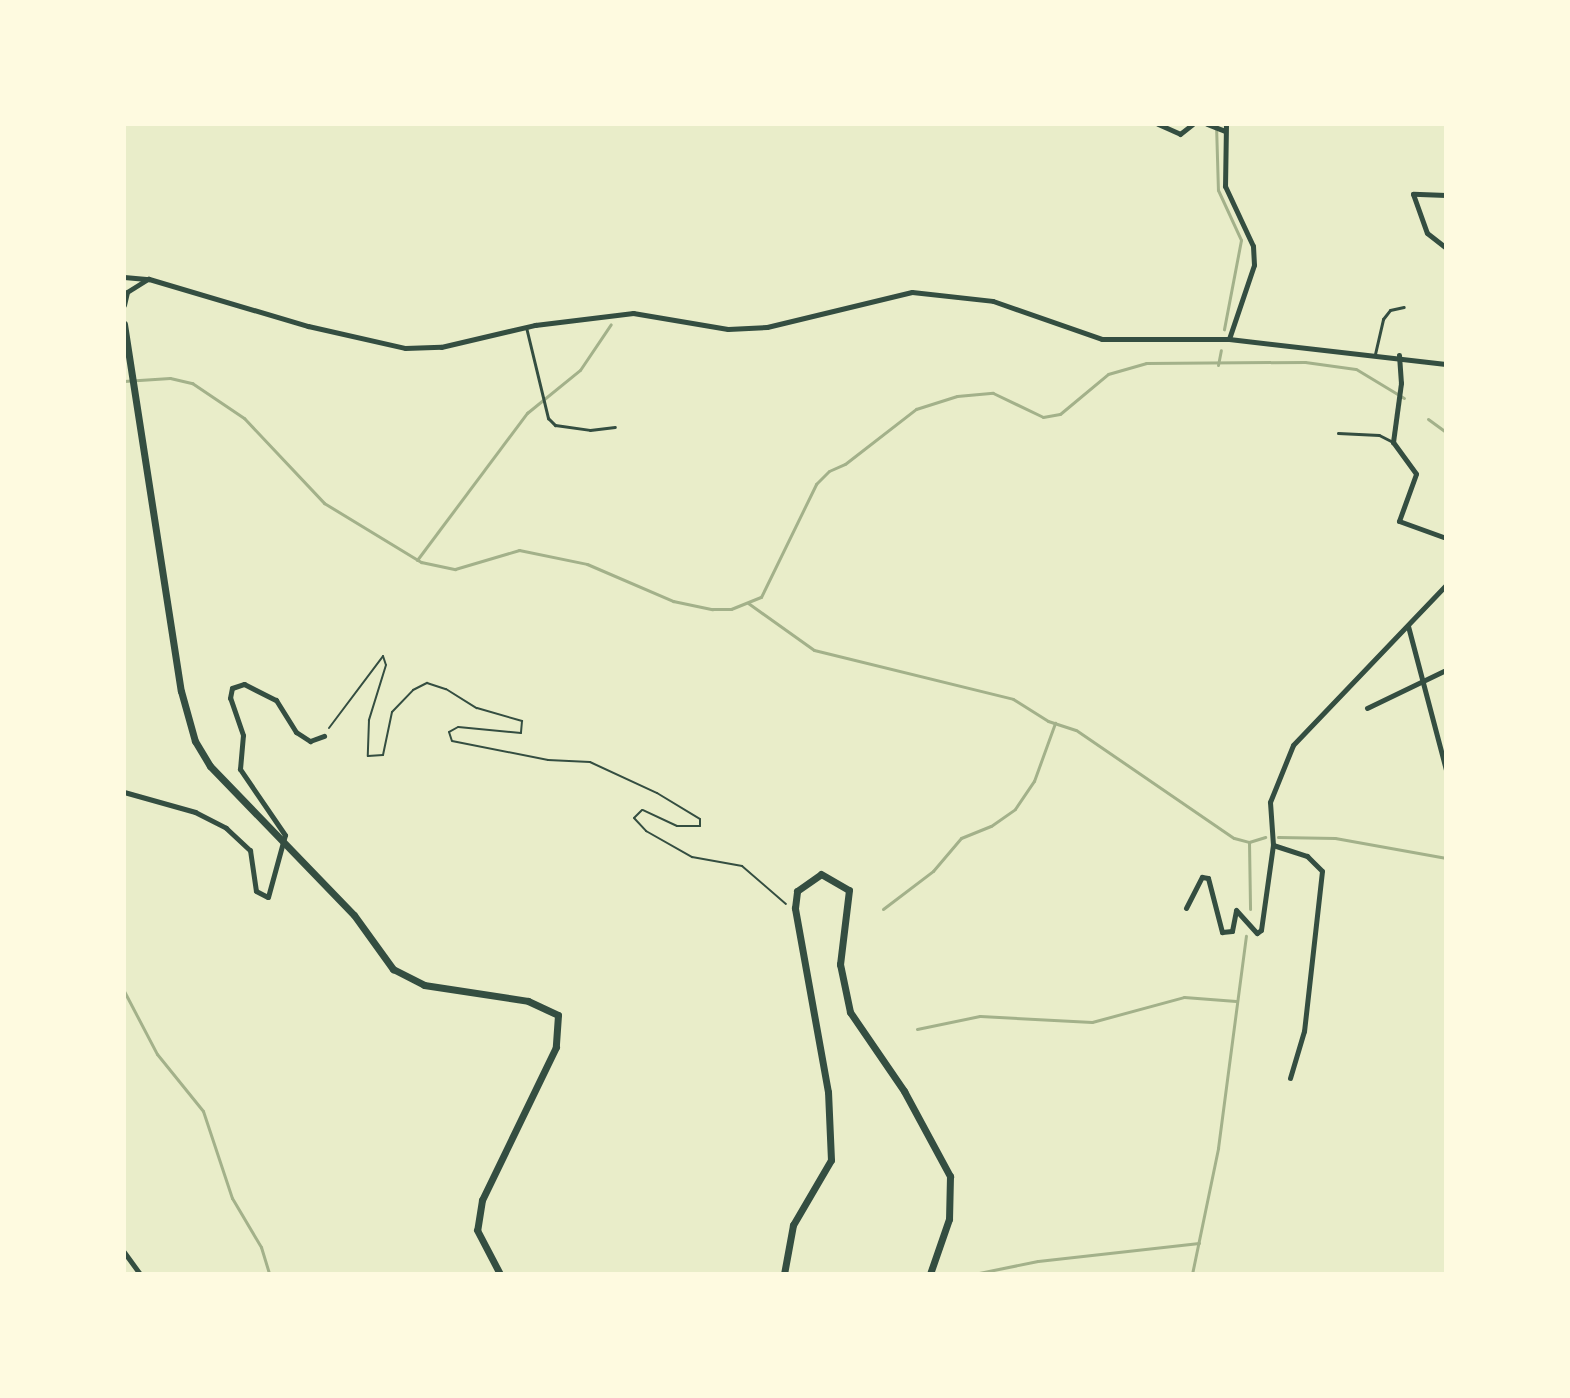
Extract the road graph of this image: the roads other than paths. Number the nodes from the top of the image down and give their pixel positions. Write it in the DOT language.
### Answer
graph roads {
  1 [pos="1158,124"];
  2 [pos="1193,124"];
  3 [pos="1207,124"];
  4 [pos="1226,127"];
  5 [pos="1446,195"];
  6 [pos="1446,248"];
  7 [pos="124,277"];
  8 [pos="149,279"];
  9 [pos="124,305"];
  10 [pos="1404,307"];
  11 [pos="124,324"];
  12 [pos="526,327"];
  13 [pos="1229,339"];
  14 [pos="1375,354"];
  15 [pos="1399,355"];
  16 [pos="1446,364"];
  17 [pos="615,427"];
  18 [pos="1338,433"];
  19 [pos="1393,442"];
  20 [pos="1446,538"];
  21 [pos="1446,585"];
  22 [pos="1407,625"];
  23 [pos="1446,670"];
  24 [pos="1420,681"];
  25 [pos="1367,708"];
  26 [pos="324,736"];
  27 [pos="1446,770"];
  28 [pos="124,792"];
  29 [pos="282,845"];
  30 [pos="1273,845"];
  31 [pos="1186,908"];
  32 [pos="1290,1078"];
  33 [pos="124,1252"];
  34 [pos="140,1274"];
  35 [pos="500,1274"];
  36 [pos="784,1274"];
  37 [pos="930,1274"];
  1 -- 2 [label="street"];
  3 -- 4 [label="street"];
  4 -- 13 [label="street"];
  5 -- 6 [label="street"];
  7 -- 8 [label="street"];
  8 -- 9 [label="street"];
  8 -- 12 [label="street"];
  10 -- 14 [label="lane"];
  11 -- 29 [label="main road"];
  12 -- 13 [label="street"];
  12 -- 17 [label="lane"];
  13 -- 14 [label="street"];
  14 -- 15 [label="street"];
  15 -- 16 [label="street"];
  15 -- 19 [label="street"];
  18 -- 19 [label="lane"];
  19 -- 20 [label="street"];
  21 -- 22 [label="street"];
  22 -- 24 [label="street"];
  22 -- 30 [label="street"];
  23 -- 24 [label="street"];
  24 -- 25 [label="street"];
  24 -- 27 [label="street"];
  26 -- 29 [label="street"];
  28 -- 29 [label="street"];
  29 -- 35 [label="main road"];
  30 -- 31 [label="street"];
  30 -- 32 [label="street"];
  33 -- 34 [label="street"];
  36 -- 37 [label="main road"];
}
